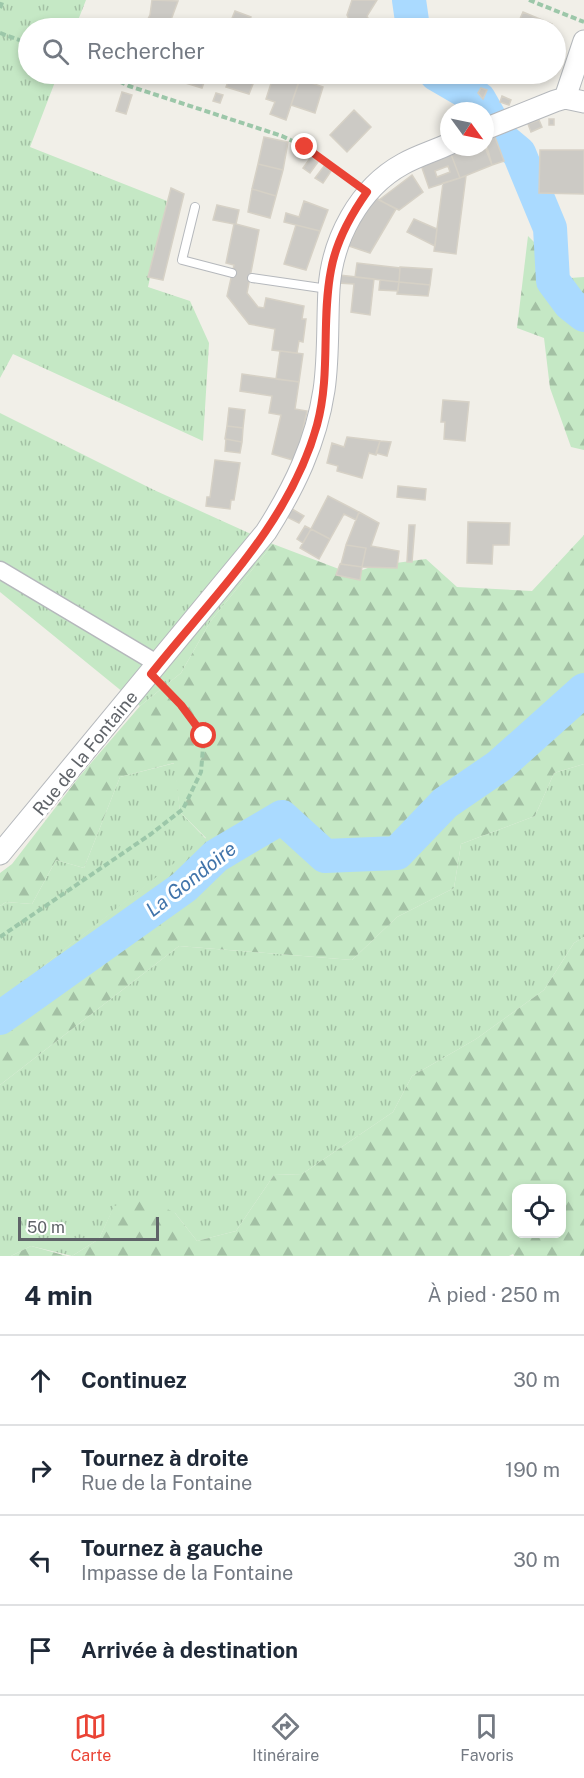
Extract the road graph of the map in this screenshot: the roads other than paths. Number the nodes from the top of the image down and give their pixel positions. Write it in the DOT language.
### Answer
graph roads {
  1 [pos="584,41"];
  2 [pos="574,100"];
  3 [pos="494,125"];
  4 [pos="440,148"];
  5 [pos="195,207"];
  6 [pos="232,273"];
  7 [pos="252,278"];
  8 [pos="329,289"];
  9 [pos="0,570"];
  10 [pos="155,669"];
  11 [pos="0,854"];
  1 -- 2 [label="street"];
  2 -- 3 [label="street"];
  4 -- 8 [label="street, Rue de la Fontaine"];
  5 -- 6 [label="lane"];
  7 -- 8 [label="lane"];
  8 -- 10 [label="street, Rue de la Fontaine"];
  9 -- 10 [label="street"];
  10 -- 11 [label="street, Rue de la Fontaine"];
}
